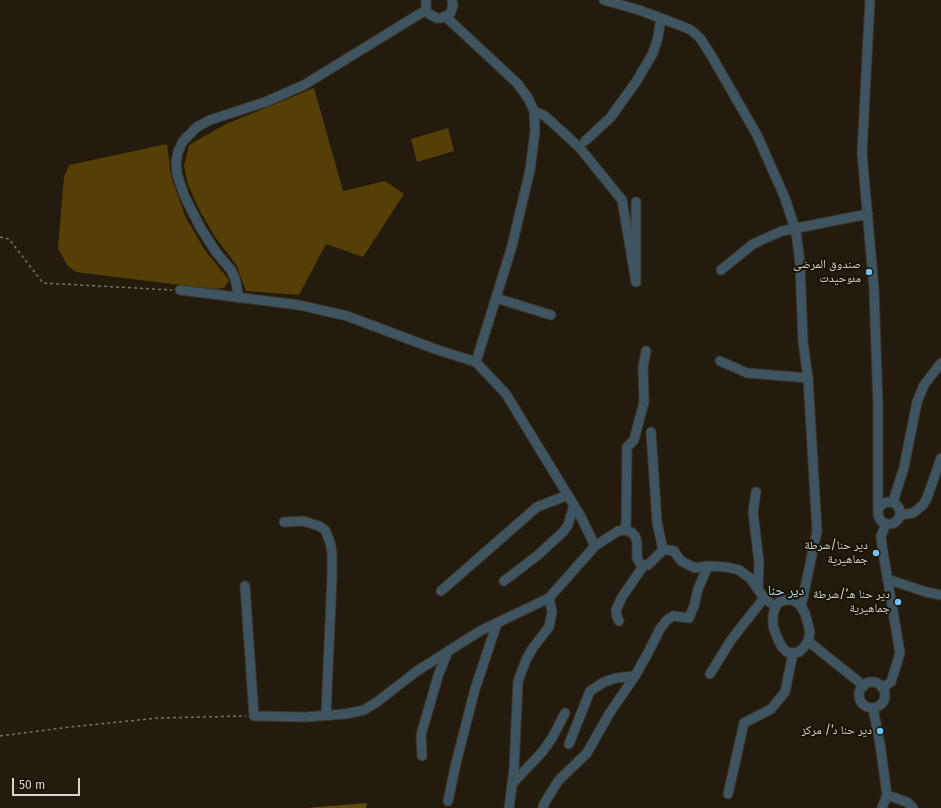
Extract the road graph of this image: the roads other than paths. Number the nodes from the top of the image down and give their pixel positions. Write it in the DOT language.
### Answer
graph roads {
  1 [pos="426,0"];
  2 [pos="453,0"];
  3 [pos="604,0"];
  4 [pos="870,0"];
  5 [pos="426,10"];
  6 [pos="446,17"];
  7 [pos="661,18"];
  8 [pos="534,111"];
  9 [pos="585,141"];
  10 [pos="636,202"];
  11 [pos="868,214"];
  12 [pos="795,228"];
  13 [pos="721,270"];
  14 [pos="180,290"];
  15 [pos="239,298"];
  16 [pos="496,298"];
  17 [pos="551,315"];
  18 [pos="646,351"];
  19 [pos="720,361"];
  20 [pos="476,362"];
  21 [pos="941,363"];
  22 [pos="808,378"];
  23 [pos="651,432"];
  24 [pos="941,458"];
  25 [pos="756,492"];
  26 [pos="568,495"];
  27 [pos="893,502"];
  28 [pos="574,505"];
  29 [pos="878,509"];
  30 [pos="900,515"];
  31 [pos="284,522"];
  32 [pos="886,524"];
  33 [pos="626,530"];
  34 [pos="595,546"];
  35 [pos="663,550"];
  36 [pos="644,565"];
  37 [pos="708,566"];
  38 [pos="887,579"];
  39 [pos="504,581"];
  40 [pos="245,586"];
  41 [pos="758,589"];
  42 [pos="441,591"];
  43 [pos="941,595"];
  44 [pos="549,598"];
  45 [pos="764,598"];
  46 [pos="776,607"];
  47 [pos="801,607"];
  48 [pos="619,621"];
  49 [pos="497,623"];
  50 [pos="808,641"];
  51 [pos="448,651"];
  52 [pos="792,653"];
  53 [pos="710,674"];
  54 [pos="635,676"];
  55 [pos="864,686"];
  56 [pos="882,688"];
  57 [pos="873,708"];
  58 [pos="565,713"];
  59 [pos="326,715"];
  60 [pos="568,744"];
  61 [pos="422,756"];
  62 [pos="512,784"];
  63 [pos="728,794"];
  64 [pos="887,795"];
  65 [pos="448,801"];
  66 [pos="509,808"];
  67 [pos="543,808"];
  68 [pos="882,808"];
  69 [pos="913,808"];
  1 -- 5 [label="street"];
  2 -- 6 [label="street"];
  3 -- 7 [label="street"];
  4 -- 11 [label="street"];
  5 -- 6 [label="street"];
  5 -- 15 [label="street"];
  6 -- 8 [label="street"];
  7 -- 9 [label="street"];
  7 -- 12 [label="street"];
  8 -- 10 [label="street"];
  8 -- 16 [label="street"];
  11 -- 12 [label="street"];
  11 -- 29 [label="street"];
  12 -- 13 [label="street"];
  12 -- 22 [label="street"];
  14 -- 15 [label="street"];
  15 -- 20 [label="street"];
  16 -- 17 [label="street"];
  16 -- 20 [label="street"];
  18 -- 33 [label="street"];
  19 -- 22 [label="street"];
  20 -- 26 [label="street"];
  21 -- 27 [label="street"];
  22 -- 47 [label="street"];
  23 -- 35 [label="street"];
  24 -- 30 [label="street"];
  25 -- 41 [label="street"];
  26 -- 28 [label="street"];
  26 -- 42 [label="street"];
  27 -- 29 [label="street"];
  27 -- 30 [label="street"];
  28 -- 34 [label="street"];
  28 -- 39 [label="street"];
  29 -- 32 [label="street"];
  30 -- 32 [label="street"];
  31 -- 59 [label="street"];
  32 -- 38 [label="street"];
  33 -- 34 [label="street"];
  33 -- 36 [label="street"];
  34 -- 44 [label="street"];
  35 -- 36 [label="street"];
  35 -- 37 [label="street"];
  36 -- 48 [label="street"];
  37 -- 41 [label="street"];
  37 -- 54 [label="street"];
  38 -- 43 [label="street"];
  38 -- 56 [label="street"];
  40 -- 59 [label="street"];
  41 -- 45 [label="street"];
  44 -- 49 [label="street"];
  44 -- 62 [label="street"];
  45 -- 46 [label="street"];
  45 -- 53 [label="street"];
  46 -- 47 [label="street"];
  46 -- 52 [label="street"];
  47 -- 50 [label="street"];
  49 -- 51 [label="street"];
  49 -- 65 [label="street"];
  50 -- 52 [label="street"];
  50 -- 55 [label="street"];
  51 -- 59 [label="street"];
  51 -- 61 [label="street"];
  52 -- 63 [label="street"];
  54 -- 60 [label="street"];
  54 -- 67 [label="street"];
  55 -- 56 [label="street"];
  55 -- 57 [label="street"];
  56 -- 57 [label="street"];
  57 -- 64 [label="street"];
  58 -- 62 [label="street"];
  62 -- 66 [label="street"];
  64 -- 68 [label="street"];
  64 -- 69 [label="street"];
}
